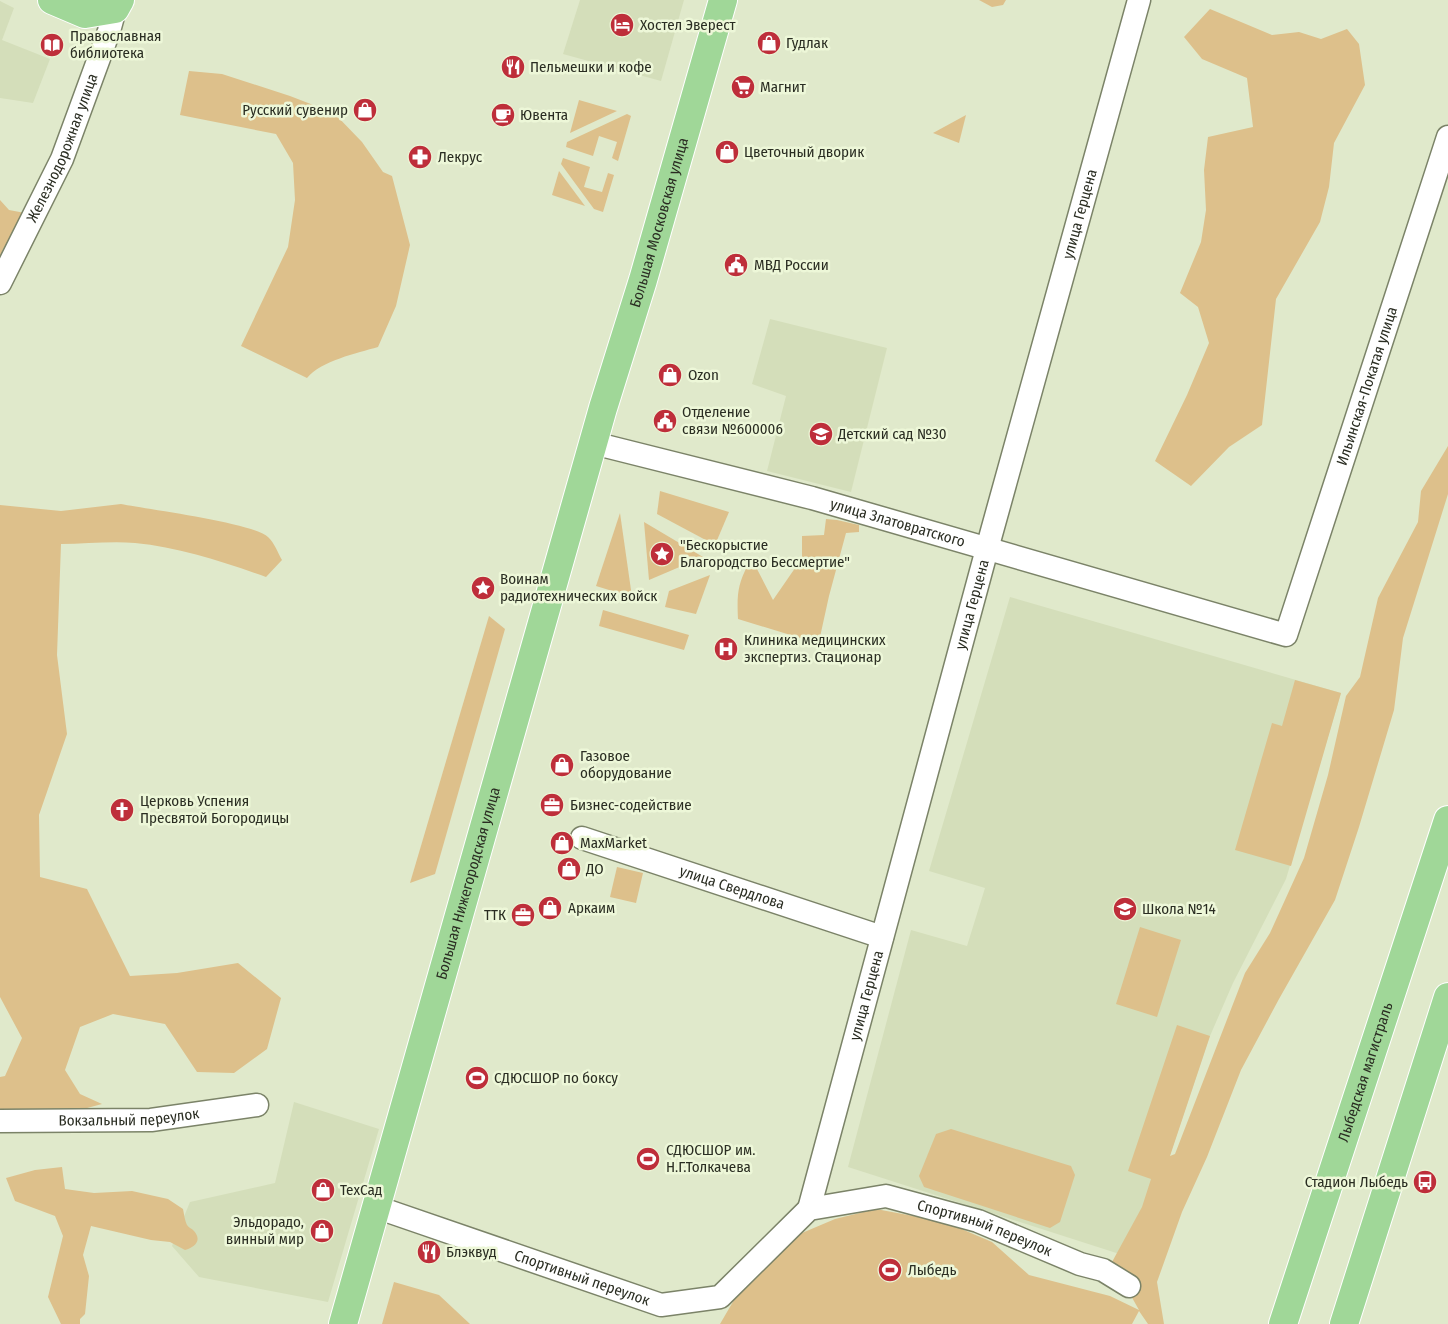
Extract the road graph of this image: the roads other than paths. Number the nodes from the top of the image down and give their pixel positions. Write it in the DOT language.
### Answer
graph roads {
  1 [pos="52,0"];
  2 [pos="723,0"];
  3 [pos="1139,0"];
  4 [pos="117,5"];
  5 [pos="1448,137"];
  6 [pos="0,283"];
  7 [pos="593,443"];
  8 [pos="987,549"];
  9 [pos="1286,635"];
  10 [pos="1448,820"];
  11 [pos="582,838"];
  12 [pos="882,936"];
  13 [pos="1448,997"];
  14 [pos="257,1105"];
  15 [pos="0,1121"];
  16 [pos="376,1207"];
  17 [pos="809,1209"];
  18 [pos="1129,1286"];
  19 [pos="343,1324"];
  20 [pos="1283,1324"];
  21 [pos="1344,1324"];
  1 -- 4 [label="main road"];
  2 -- 7 [label="main road, Большая Московская улица"];
  3 -- 8 [label="street, улица Герцена"];
  4 -- 6 [label="street, Железнодорожная улица"];
  5 -- 9 [label="street, Ильинская-Покатая улица"];
  7 -- 8 [label="street, улица Златовратского"];
  7 -- 16 [label="main road, Большая Нижегородская улица"];
  8 -- 9 [label="street, улица Златовратского"];
  8 -- 12 [label="street, улица Герцена"];
  10 -- 20 [label="main road, Лыбедская магистраль"];
  11 -- 12 [label="street, улица Свердлова"];
  12 -- 17 [label="street, улица Герцена"];
  13 -- 21 [label="main road"];
  14 -- 15 [label="street, Вокзальный переулок"];
  16 -- 17 [label="street, Спортивный переулок"];
  16 -- 19 [label="main road, Большая Нижегородская улица"];
  17 -- 18 [label="street, Спортивный переулок"];
}
